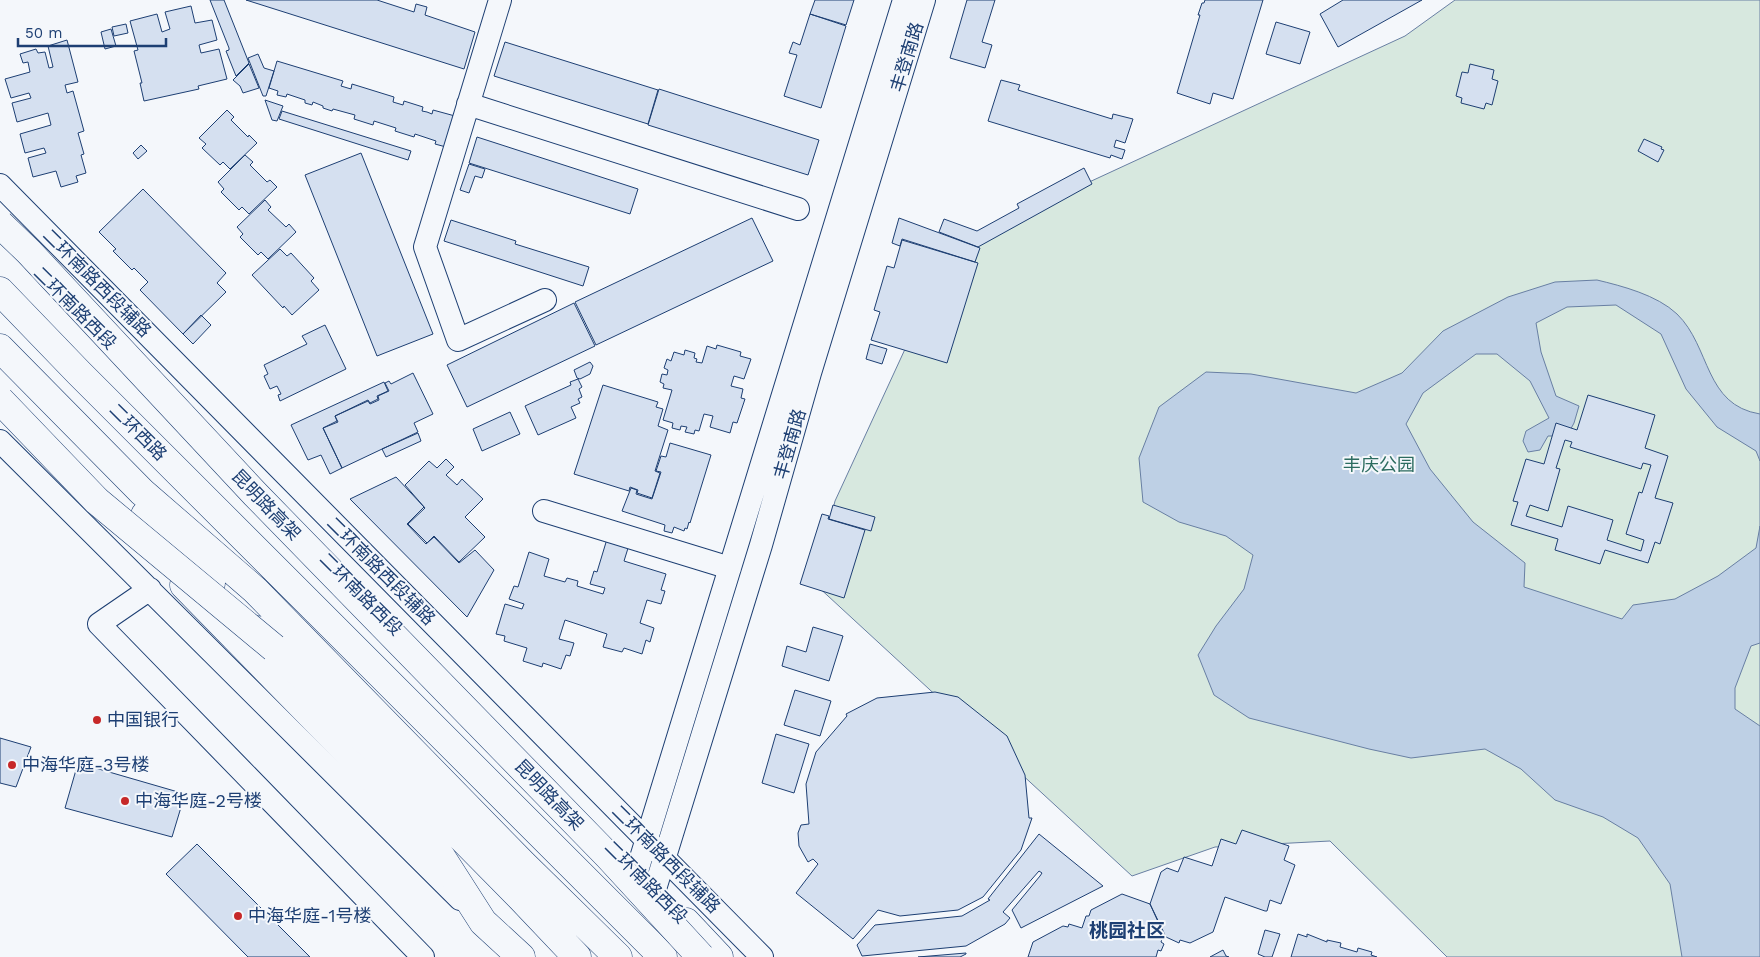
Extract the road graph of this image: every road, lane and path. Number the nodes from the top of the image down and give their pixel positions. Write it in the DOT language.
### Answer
graph roads {
  1 [pos="500,0"];
  2 [pos="904,0"];
  3 [pos="924,0"];
  4 [pos="468,104"];
  5 [pos="0,185"];
  6 [pos="798,209"];
  7 [pos="0,224"];
  8 [pos="0,235"];
  9 [pos="0,291"];
  10 [pos="545,300"];
  11 [pos="0,348"];
  12 [pos="0,365"];
  13 [pos="0,393"];
  14 [pos="0,400"];
  15 [pos="0,441"];
  16 [pos="544,511"];
  17 [pos="730,568"];
  18 [pos="150,589"];
  19 [pos="274,648"];
  20 [pos="647,840"];
  21 [pos="664,857"];
  22 [pos="646,880"];
  23 [pos="483,922"];
  24 [pos="423,957"];
  25 [pos="521,957"];
  26 [pos="577,957"];
  27 [pos="618,957"];
  28 [pos="663,957"];
  29 [pos="701,957"];
  30 [pos="719,957"];
  31 [pos="762,957"];
  1 -- 4 [label="street"];
  2 -- 17 [label="street, 丰登南路"];
  3 -- 21 [label="street, 丰登南路"];
  4 -- 6 [label="street"];
  4 -- 10 [label="street"];
  5 -- 20 [label="street, 二环南路西段辅路"];
  7 -- 29 [label="main road, 昆明路高架, bridge"];
  8 -- 22 [label="main road, 二环南路西段"];
  9 -- 28 [label="main road, 二环西路"];
  11 -- 27 [label="main road"];
  12 -- 19 [label="main road, bridge"];
  13 -- 23 [label="main road"];
  14 -- 19 [label="main road, bridge"];
  15 -- 18 [label="street"];
  16 -- 17 [label="street"];
  17 -- 20 [label="street, 丰登南路"];
  18 -- 23 [label="street"];
  18 -- 24 [label="street"];
  19 -- 26 [label="main road"];
  20 -- 21 [label="street, 二环南路西段辅路"];
  20 -- 22 [label="street, 丰登南路"];
  21 -- 22 [label="street, 丰登南路"];
  21 -- 31 [label="street, 二环南路西段辅路"];
  22 -- 30 [label="main road, 二环南路西段"];
  23 -- 25 [label="main road"];
}
